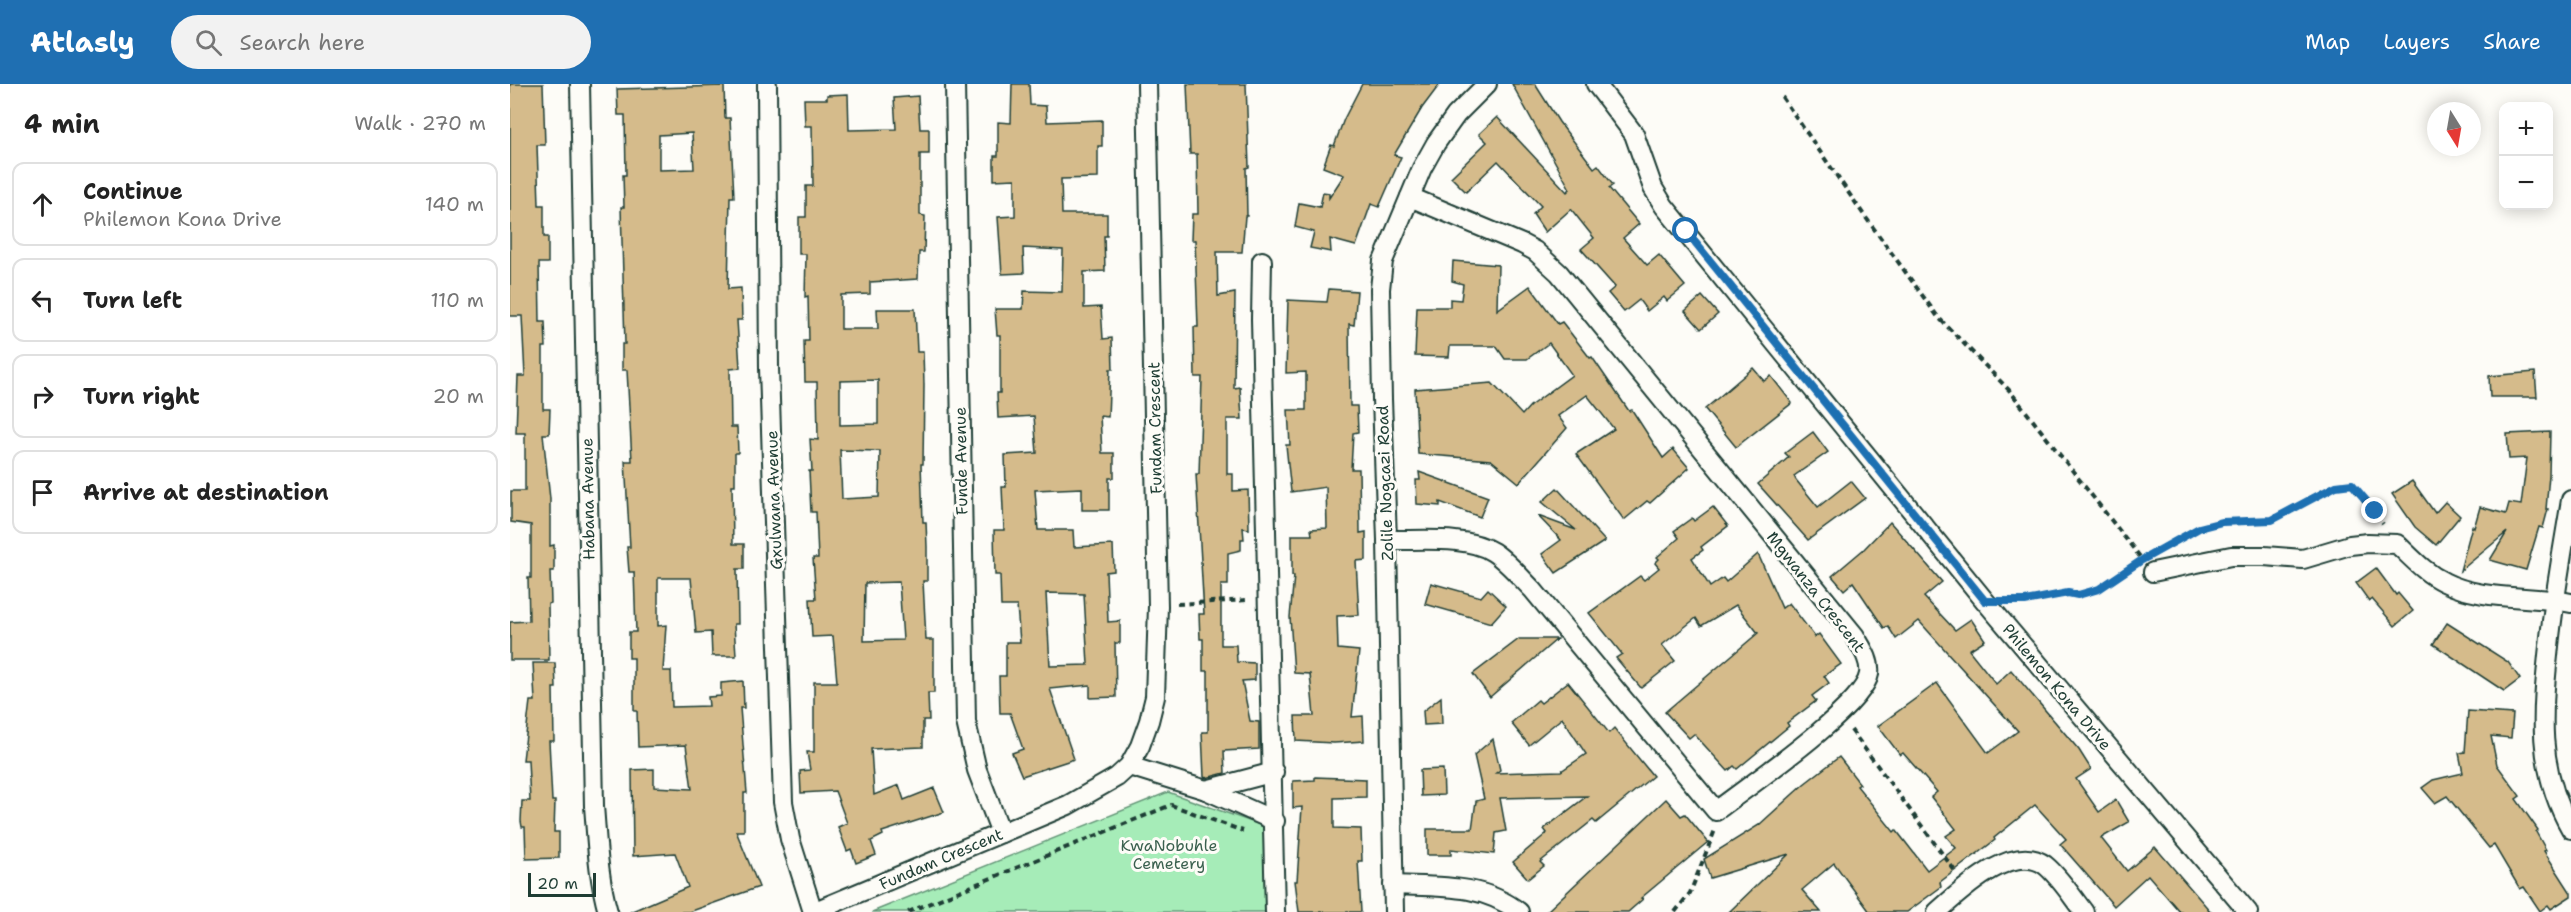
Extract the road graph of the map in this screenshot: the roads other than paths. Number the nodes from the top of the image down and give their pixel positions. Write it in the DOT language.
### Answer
graph roads {
  1 [pos="580,84"];
  2 [pos="767,84"];
  3 [pos="955,84"];
  4 [pos="1147,84"];
  5 [pos="1487,84"];
  6 [pos="1596,84"];
  7 [pos="1410,197"];
  8 [pos="1262,261"];
  9 [pos="2571,500"];
  10 [pos="1387,540"];
  11 [pos="2149,562"];
  12 [pos="2563,602"];
  13 [pos="1129,766"];
  14 [pos="1274,772"];
  15 [pos="1206,790"];
  16 [pos="1275,820"];
  17 [pos="2571,829"];
  18 [pos="1001,833"];
  19 [pos="1393,885"];
  20 [pos="608,912"];
  21 [pos="813,912"];
  22 [pos="1275,912"];
  23 [pos="1394,912"];
  24 [pos="1519,912"];
  25 [pos="1937,912"];
  26 [pos="2084,912"];
  27 [pos="2248,912"];
  1 -- 20 [label="street, Habana Avenue"];
  2 -- 21 [label="street, Gxulwana Avenue"];
  3 -- 18 [label="street, Funde Avenue"];
  4 -- 13 [label="street, Fundam Crescent"];
  5 -- 7 [label="street, Zolile Nogcazi Road"];
  6 -- 27 [label="street, Philemon Kona Drive"];
  7 -- 10 [label="street, Zolile Nogcazi Road"];
  7 -- 10 [label="street, Mgwanza Crescent"];
  8 -- 14 [label="street"];
  9 -- 12 [label="street"];
  10 -- 19 [label="street, Zolile Nogcazi Road"];
  11 -- 12 [label="street"];
  12 -- 17 [label="street"];
  13 -- 15 [label="street"];
  13 -- 18 [label="street, Fundam Crescent"];
  14 -- 15 [label="street"];
  14 -- 16 [label="street"];
  15 -- 16 [label="street"];
  16 -- 22 [label="street"];
  18 -- 21 [label="street, Fundam Crescent"];
  19 -- 23 [label="street, Zolile Nogcazi Road"];
  19 -- 24 [label="street"];
  25 -- 26 [label="street"];
}
